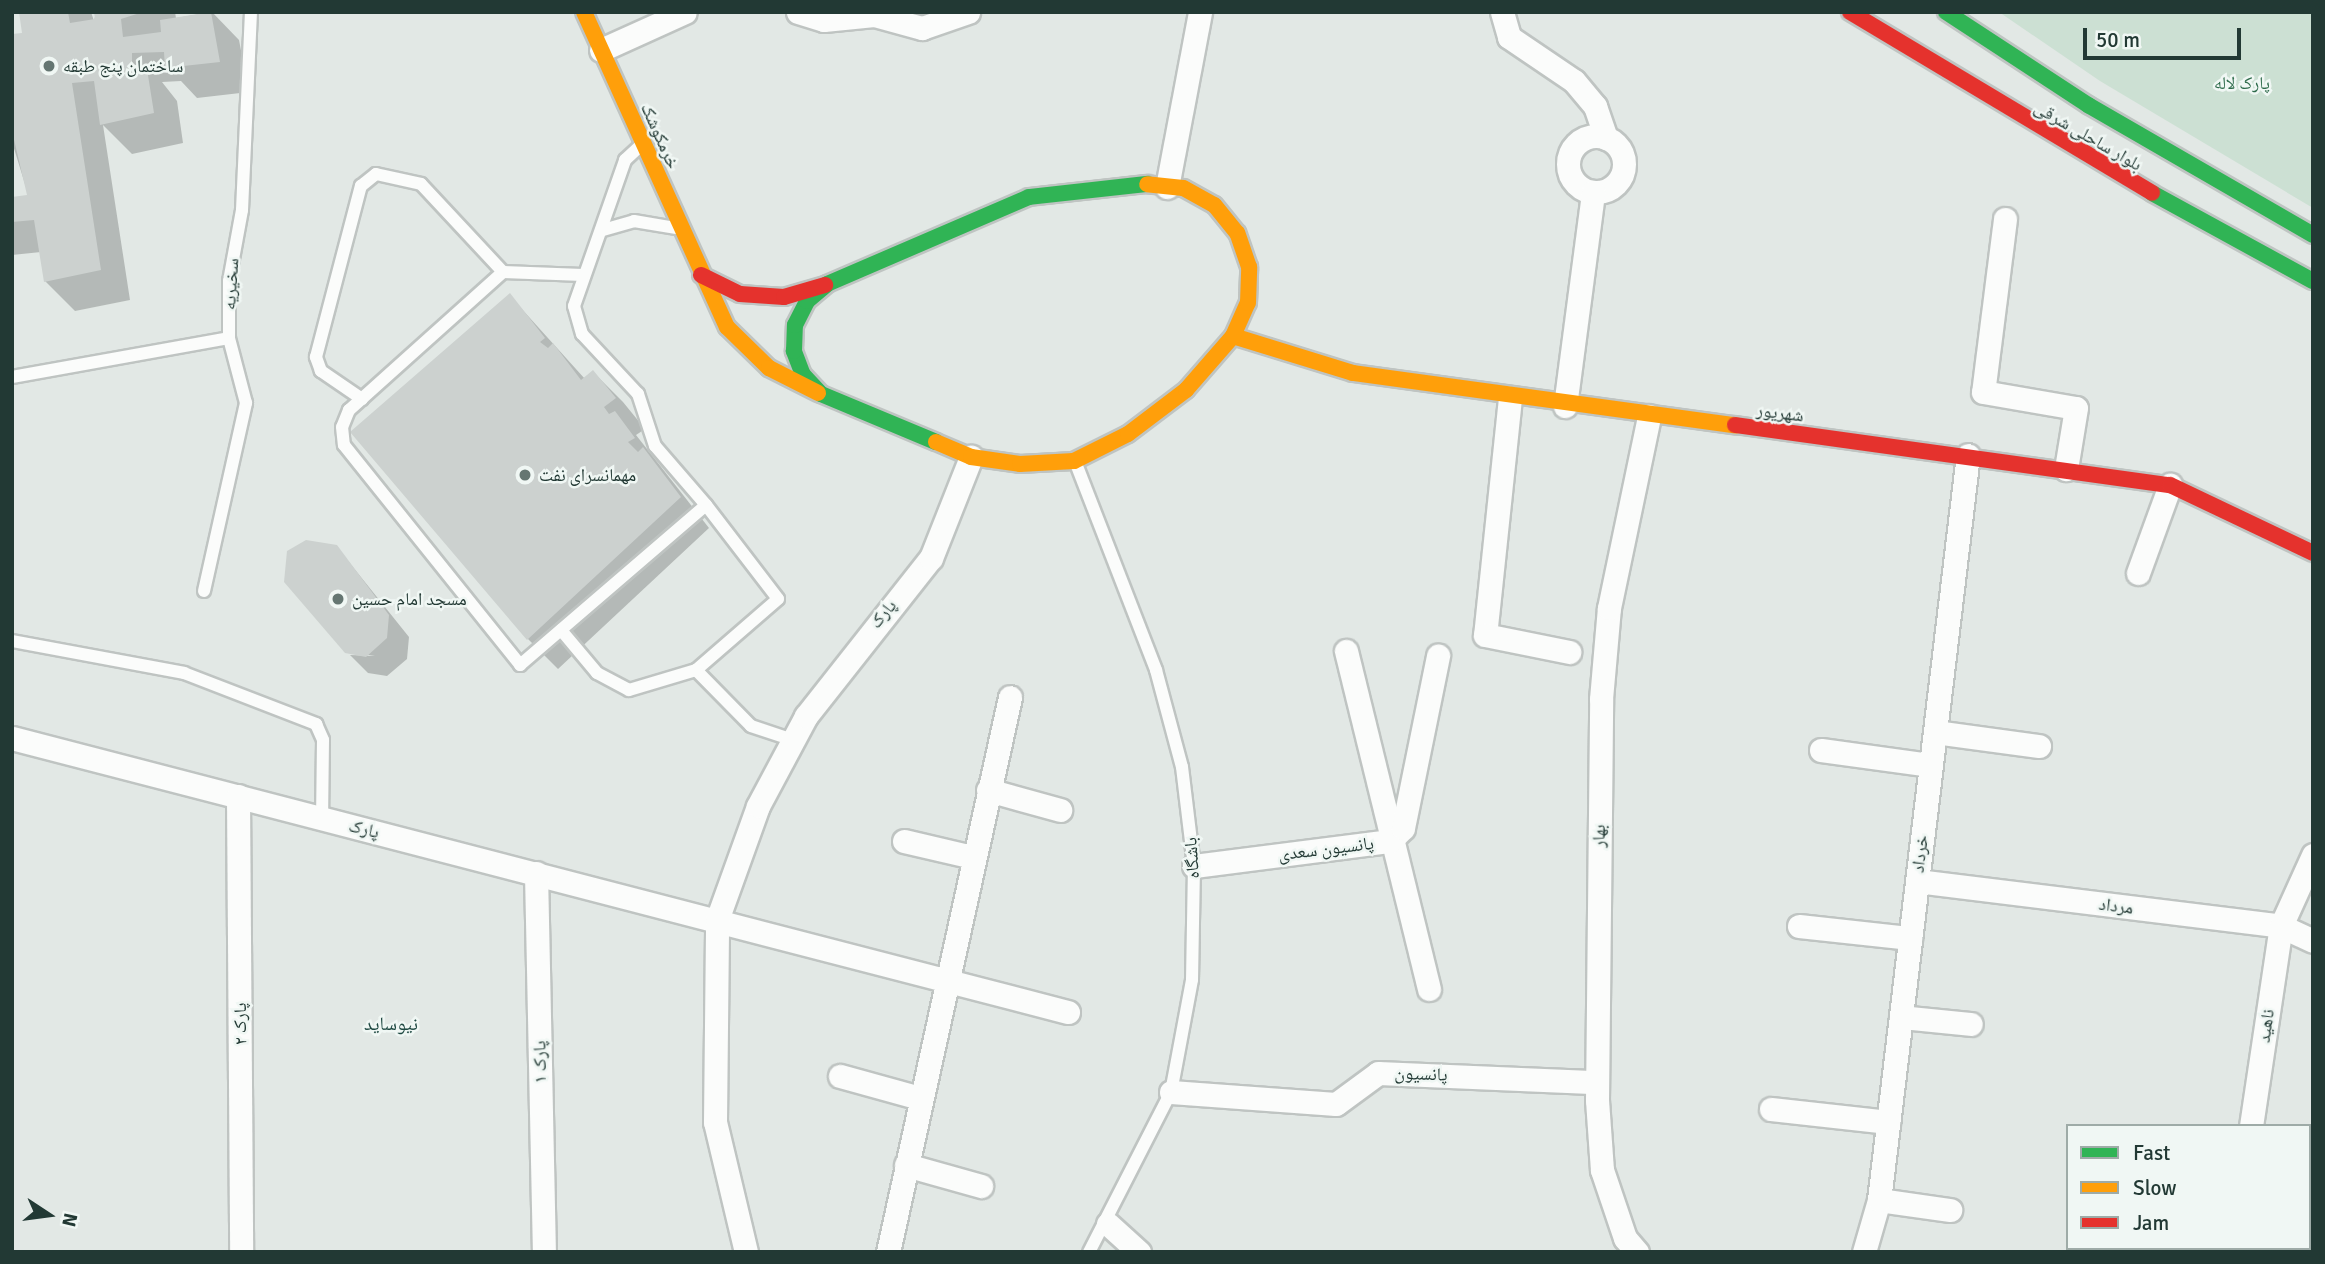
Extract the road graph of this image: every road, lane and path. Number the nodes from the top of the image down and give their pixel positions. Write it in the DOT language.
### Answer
graph roads {
  1 [pos="251,12"];
  2 [pos="584,12"];
  3 [pos="685,12"];
  4 [pos="798,12"];
  5 [pos="968,12"];
  6 [pos="1200,12"];
  7 [pos="1502,12"];
  8 [pos="1850,12"];
  9 [pos="1946,12"];
  10 [pos="601,50"];
  11 [pos="1606,138"];
  12 [pos="642,144"];
  13 [pos="1167,187"];
  14 [pos="1593,192"];
  15 [pos="2005,219"];
  16 [pos="680,229"];
  17 [pos="603,230"];
  18 [pos="2313,235"];
  19 [pos="503,272"];
  20 [pos="583,275"];
  21 [pos="701,275"];
  22 [pos="2313,281"];
  23 [pos="827,284"];
  24 [pos="1233,336"];
  25 [pos="229,338"];
  26 [pos="12,377"];
  27 [pos="821,394"];
  28 [pos="362,398"];
  29 [pos="1510,398"];
  30 [pos="1564,406"];
  31 [pos="1649,416"];
  32 [pos="1968,455"];
  33 [pos="971,457"];
  34 [pos="1074,461"];
  35 [pos="2066,469"];
  36 [pos="2170,485"];
  37 [pos="706,505"];
  38 [pos="2313,553"];
  39 [pos="2138,573"];
  40 [pos="204,591"];
  41 [pos="561,630"];
  42 [pos="12,641"];
  43 [pos="1346,651"];
  44 [pos="1569,652"];
  45 [pos="1438,656"];
  46 [pos="696,670"];
  47 [pos="1010,697"];
  48 [pos="1935,733"];
  49 [pos="12,738"];
  50 [pos="793,740"];
  51 [pos="2039,746"];
  52 [pos="1821,750"];
  53 [pos="1931,765"];
  54 [pos="988,790"];
  55 [pos="238,796"];
  56 [pos="1060,810"];
  57 [pos="322,818"];
  58 [pos="904,841"];
  59 [pos="1390,841"];
  60 [pos="2313,855"];
  61 [pos="973,857"];
  62 [pos="1194,866"];
  63 [pos="536,873"];
  64 [pos="1917,881"];
  65 [pos="716,920"];
  66 [pos="1799,926"];
  67 [pos="2281,926"];
  68 [pos="1910,938"];
  69 [pos="2313,941"];
  70 [pos="946,979"];
  71 [pos="1429,989"];
  72 [pos="1068,1012"];
  73 [pos="1901,1017"];
  74 [pos="1971,1024"];
  75 [pos="840,1076"];
  76 [pos="1597,1082"];
  77 [pos="1171,1092"];
  78 [pos="920,1098"];
  79 [pos="1770,1109"];
  80 [pos="1888,1122"];
  81 [pos="2251,1124"];
  82 [pos="906,1166"];
  83 [pos="981,1186"];
  84 [pos="1879,1200"];
  85 [pos="1950,1210"];
  86 [pos="1108,1224"];
  87 [pos="241,1252"];
  88 [pos="544,1252"];
  89 [pos="746,1252"];
  90 [pos="888,1252"];
  91 [pos="1089,1252"];
  92 [pos="1139,1252"];
  93 [pos="1637,1252"];
  94 [pos="1864,1252"];
  1 -- 25 [label="lane, سخیریه"];
  2 -- 10 [label="street, خرمکوشک"];
  3 -- 10 [label="street"];
  4 -- 5 [label="street"];
  6 -- 13 [label="street"];
  7 -- 11 [label="street"];
  8 -- 22 [label="street, بلوار ساحلی شرقی"];
  9 -- 18 [label="street, بلوار ساحلی شرقی"];
  10 -- 12 [label="street, خرمکوشک"];
  11 -- 14 [label="street"];
  11 -- 14 [label="street"];
  12 -- 16 [label="street, خرمکوشک"];
  12 -- 17 [label="lane"];
  13 -- 23 [label="street"];
  13 -- 24 [label="street"];
  14 -- 30 [label="street"];
  15 -- 35 [label="street"];
  16 -- 17 [label="lane"];
  16 -- 21 [label="street, خرمکوشک"];
  17 -- 20 [label="lane"];
  19 -- 20 [label="lane"];
  19 -- 28 [label="lane"];
  19 -- 28 [label="lane"];
  20 -- 37 [label="lane"];
  21 -- 23 [label="street"];
  21 -- 27 [label="street, خرمکوشک"];
  23 -- 27 [label="street"];
  24 -- 29 [label="street, شهریور"];
  24 -- 34 [label="street"];
  25 -- 26 [label="lane"];
  25 -- 40 [label="lane, سخیریه"];
  27 -- 33 [label="street, خرمکوشک"];
  28 -- 41 [label="lane"];
  29 -- 30 [label="street, شهریور"];
  29 -- 44 [label="street"];
  30 -- 31 [label="street, شهریور"];
  31 -- 32 [label="street, شهریور"];
  31 -- 76 [label="street, بهار"];
  32 -- 35 [label="street, شهریور"];
  32 -- 48 [label="street, خرداد"];
  33 -- 34 [label="street, خرمکوشک"];
  33 -- 50 [label="street, پارک"];
  34 -- 62 [label="lane, باشگاه"];
  35 -- 36 [label="street, شهریور"];
  36 -- 38 [label="street, شهریور"];
  36 -- 39 [label="street"];
  37 -- 41 [label="lane"];
  37 -- 46 [label="lane"];
  41 -- 46 [label="lane"];
  42 -- 57 [label="lane"];
  43 -- 59 [label="street"];
  45 -- 59 [label="street, پانسیون سعدی"];
  46 -- 50 [label="lane"];
  47 -- 54 [label="street"];
  48 -- 51 [label="street"];
  48 -- 53 [label="street, خرداد"];
  49 -- 55 [label="street, پارک"];
  50 -- 65 [label="street, پارک"];
  52 -- 53 [label="street"];
  53 -- 64 [label="street, خرداد"];
  54 -- 56 [label="street"];
  54 -- 61 [label="street"];
  55 -- 57 [label="street, پارک"];
  55 -- 87 [label="street, پارک ۲"];
  57 -- 63 [label="street, پارک"];
  58 -- 61 [label="street"];
  59 -- 62 [label="street, پانسیون سعدی"];
  59 -- 71 [label="street"];
  60 -- 67 [label="street, ناهید"];
  61 -- 70 [label="street"];
  62 -- 77 [label="lane, باشگاه"];
  63 -- 65 [label="street, پارک"];
  63 -- 88 [label="street, پارک ۱"];
  64 -- 67 [label="street, مرداد"];
  64 -- 68 [label="street, خرداد"];
  65 -- 70 [label="street, پارک"];
  65 -- 89 [label="street, پارک"];
  66 -- 68 [label="street"];
  67 -- 69 [label="street, مرداد"];
  67 -- 81 [label="street, ناهید"];
  68 -- 73 [label="street, خرداد"];
  70 -- 72 [label="street, پارک"];
  70 -- 78 [label="street"];
  73 -- 74 [label="street"];
  73 -- 80 [label="street, خرداد"];
  75 -- 78 [label="street"];
  76 -- 77 [label="street, پانسیون"];
  76 -- 93 [label="street, بهار"];
  77 -- 86 [label="lane, باشگاه"];
  78 -- 82 [label="street"];
  79 -- 80 [label="street"];
  80 -- 84 [label="street, خرداد"];
  82 -- 83 [label="street"];
  82 -- 90 [label="street"];
  84 -- 85 [label="street"];
  84 -- 94 [label="street, خرداد"];
  86 -- 91 [label="lane, باشگاه"];
  86 -- 92 [label="street"];
}
